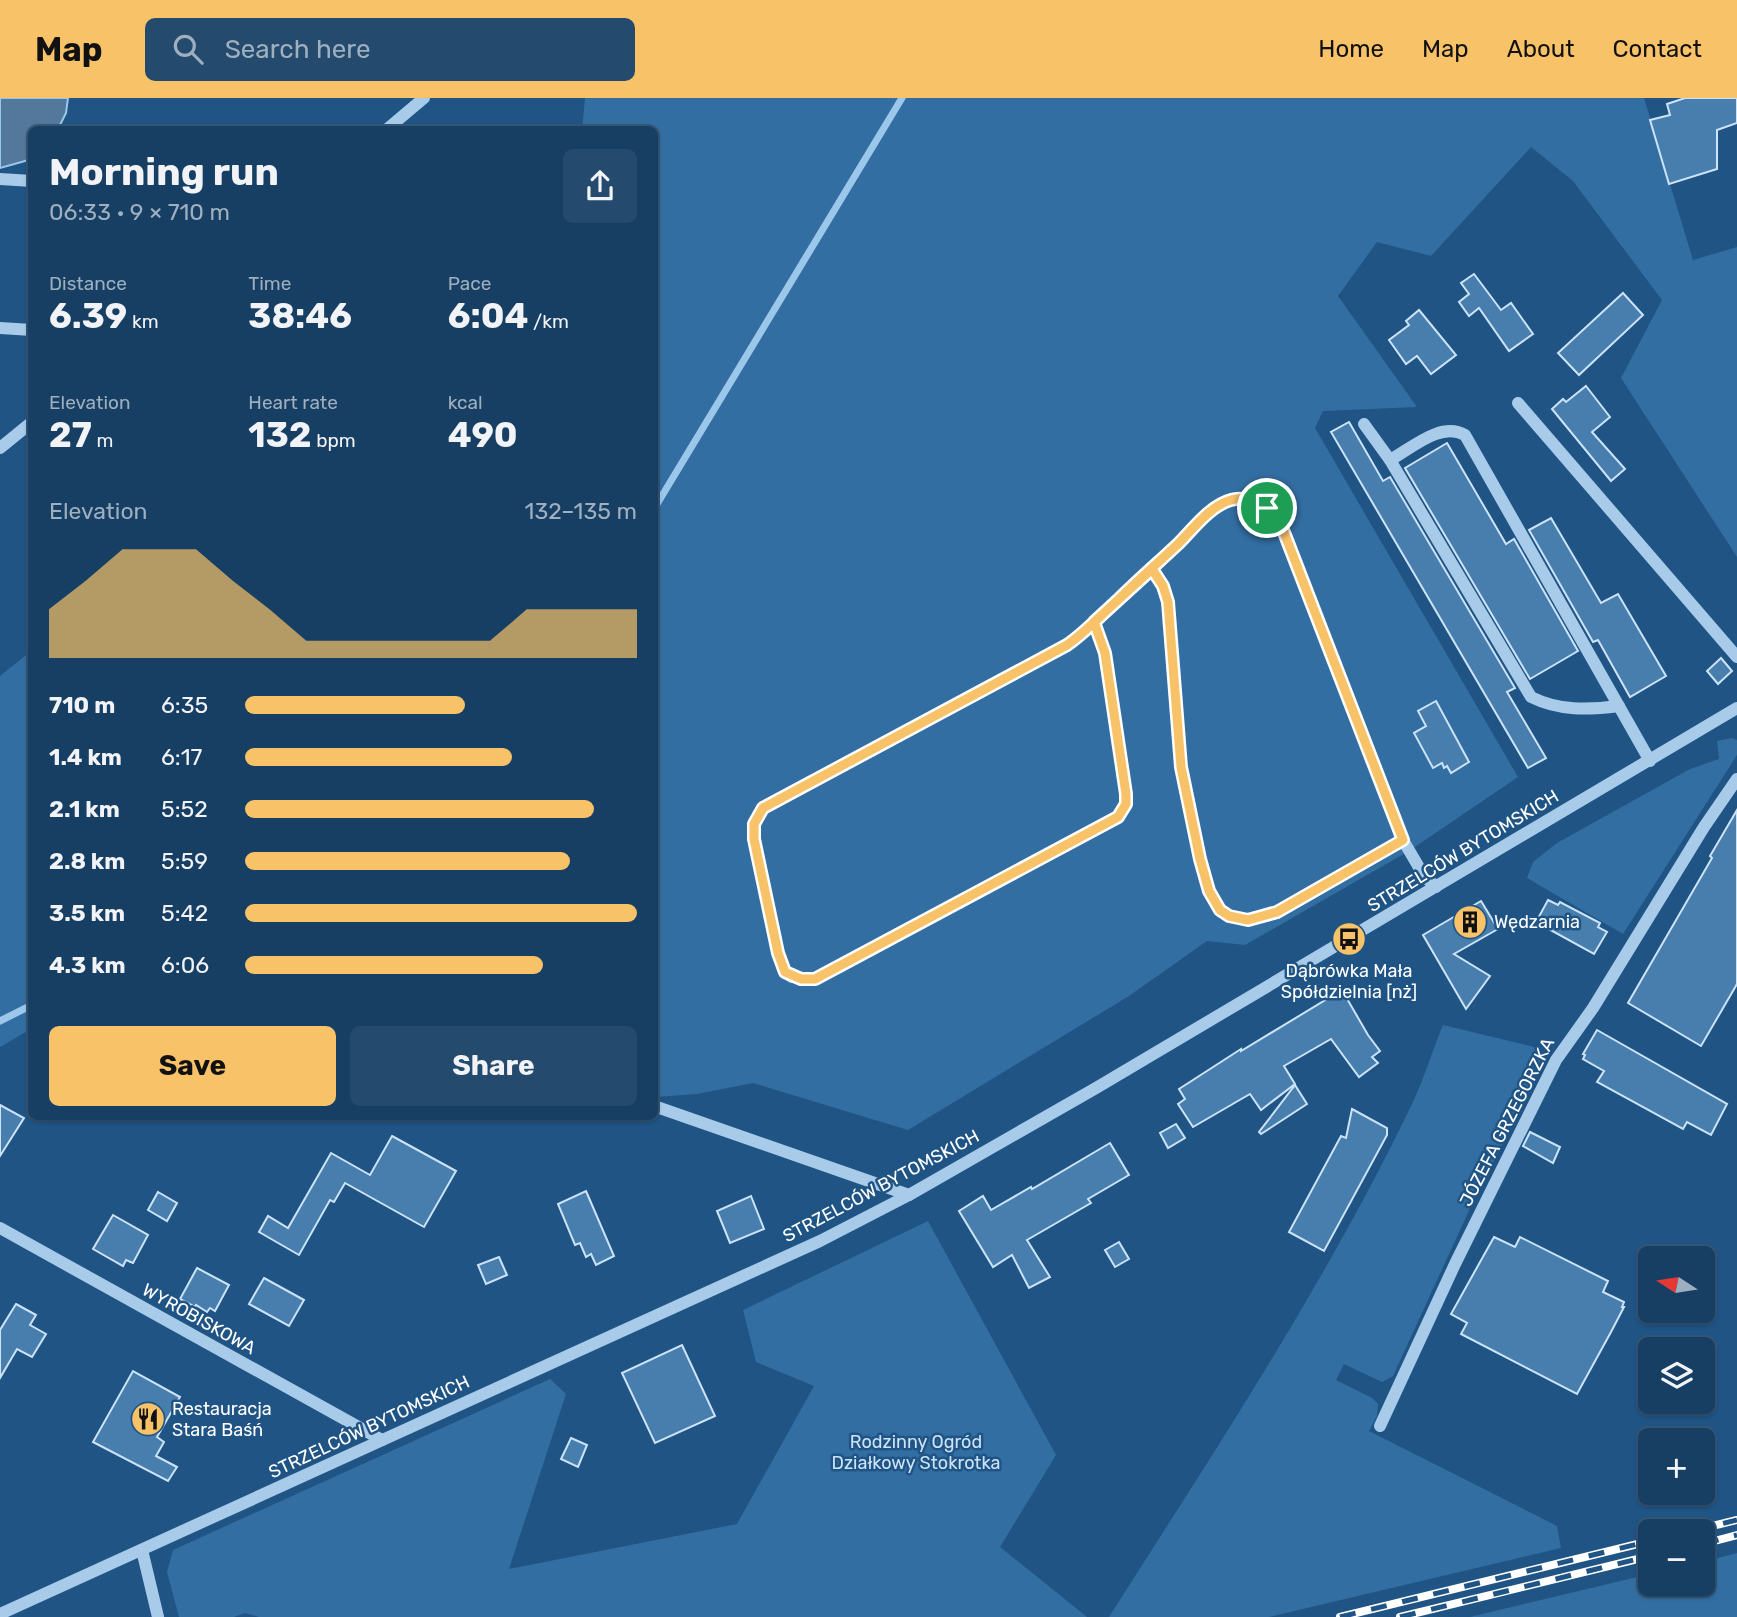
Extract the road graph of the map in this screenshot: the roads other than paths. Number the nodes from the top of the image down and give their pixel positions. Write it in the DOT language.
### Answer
graph roads {
  1 [pos="424,98"];
  2 [pos="391,126"];
  3 [pos="0,179"];
  4 [pos="28,181"];
  5 [pos="0,328"];
  6 [pos="28,330"];
  7 [pos="1518,403"];
  8 [pos="1364,424"];
  9 [pos="28,425"];
  10 [pos="0,448"];
  11 [pos="1390,460"];
  12 [pos="1152,569"];
  13 [pos="1094,622"];
  14 [pos="1737,657"];
  15 [pos="1619,706"];
  16 [pos="1737,708"];
  17 [pos="1650,761"];
  18 [pos="1737,779"];
  19 [pos="1403,840"];
  20 [pos="1436,887"];
  21 [pos="658,1107"];
  22 [pos="909,1195"];
  23 [pos="0,1228"];
  24 [pos="1380,1426"];
  25 [pos="382,1440"];
  26 [pos="142,1550"];
  27 [pos="0,1614"];
  28 [pos="158,1617"];
  1 -- 2 [label="street"];
  3 -- 4 [label="street"];
  5 -- 6 [label="street"];
  7 -- 14 [label="street"];
  8 -- 11 [label="street"];
  9 -- 10 [label="street"];
  11 -- 15 [label="street"];
  11 -- 15 [label="street"];
  12 -- 13 [label="street"];
  12 -- 19 [label="street"];
  12 -- 19 [label="street"];
  13 -- 13 [label="street"];
  15 -- 17 [label="street"];
  16 -- 17 [label="street, STRZELCÓW BYTOMSKICH"];
  17 -- 20 [label="street, STRZELCÓW BYTOMSKICH"];
  18 -- 24 [label="street, JÓZEFA GRZEGORZKA"];
  19 -- 20 [label="street"];
  20 -- 22 [label="street, STRZELCÓW BYTOMSKICH"];
  21 -- 22 [label="street"];
  22 -- 25 [label="street, STRZELCÓW BYTOMSKICH"];
  23 -- 25 [label="street, WYROBISKOWA"];
  25 -- 26 [label="street, STRZELCÓW BYTOMSKICH"];
  26 -- 27 [label="street, STRZELCÓW BYTOMSKICH"];
  26 -- 28 [label="street"];
}
